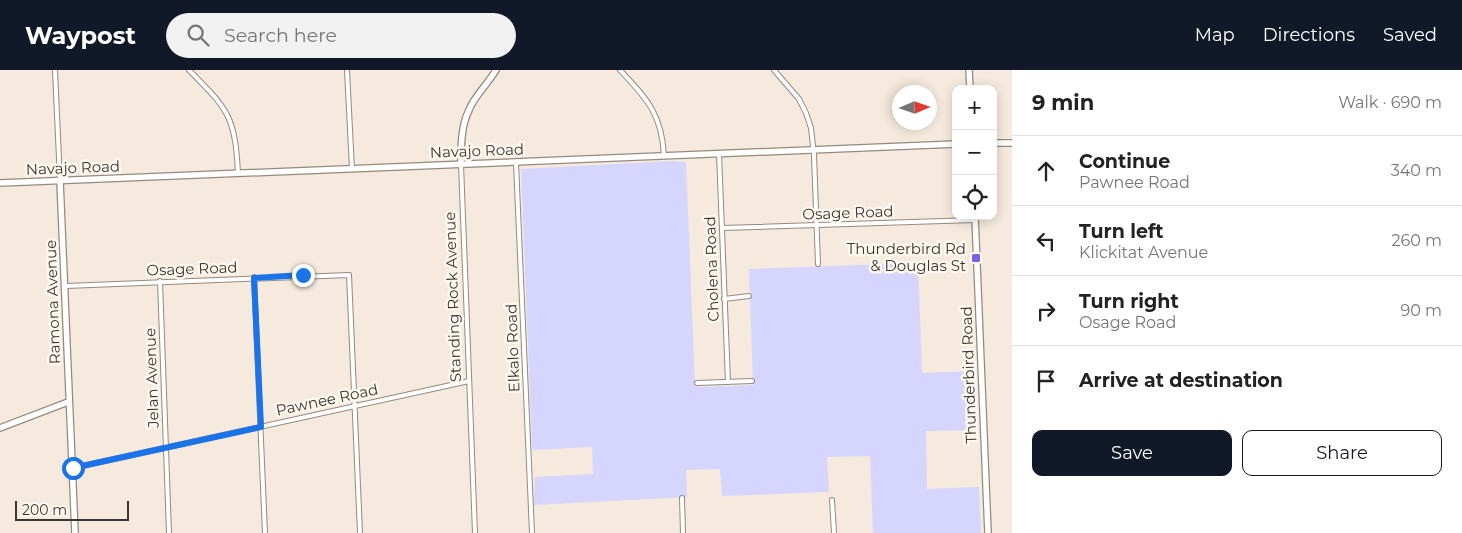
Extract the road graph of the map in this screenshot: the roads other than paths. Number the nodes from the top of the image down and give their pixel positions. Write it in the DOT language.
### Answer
graph roads {
  1 [pos="55,70"];
  2 [pos="189,70"];
  3 [pos="347,70"];
  4 [pos="496,70"];
  5 [pos="620,70"];
  6 [pos="774,70"];
  7 [pos="969,70"];
  8 [pos="970,85"];
  9 [pos="1012,142"];
  10 [pos="997,143"];
  11 [pos="952,144"];
  12 [pos="814,150"];
  13 [pos="719,154"];
  14 [pos="664,156"];
  15 [pos="516,162"];
  16 [pos="460,164"];
  17 [pos="352,169"];
  18 [pos="238,174"];
  19 [pos="60,181"];
  20 [pos="0,183"];
  21 [pos="952,219"];
  22 [pos="975,220"];
  23 [pos="816,226"];
  24 [pos="722,228"];
  25 [pos="818,264"];
  26 [pos="254,278"];
  27 [pos="160,282"];
  28 [pos="66,286"];
  29 [pos="749,296"];
  30 [pos="724,299"];
  31 [pos="469,381"];
  32 [pos="752,381"];
  33 [pos="728,382"];
  34 [pos="697,383"];
  35 [pos="68,402"];
  36 [pos="355,406"];
  37 [pos="261,427"];
  38 [pos="0,428"];
  39 [pos="166,448"];
  40 [pos="73,468"];
  41 [pos="682,498"];
  42 [pos="832,500"];
  43 [pos="75,533"];
  44 [pos="169,533"];
  45 [pos="265,533"];
  46 [pos="360,533"];
  47 [pos="476,533"];
  48 [pos="532,533"];
  49 [pos="683,533"];
  50 [pos="833,533"];
  51 [pos="988,533"];
  1 -- 19 [label="street, Ramona Avenue"];
  2 -- 18 [label="street"];
  3 -- 17 [label="street"];
  4 -- 16 [label="main road, Standing Rock Avenue"];
  5 -- 14 [label="street"];
  6 -- 12 [label="street"];
  7 -- 8 [label="main road"];
  9 -- 10 [label="main road"];
  11 -- 12 [label="main road, Navajo Road"];
  12 -- 13 [label="main road, Navajo Road"];
  12 -- 23 [label="street"];
  13 -- 14 [label="main road, Navajo Road"];
  13 -- 24 [label="street, Cholena Road"];
  14 -- 15 [label="main road, Navajo Road"];
  15 -- 16 [label="main road, Navajo Road"];
  15 -- 48 [label="street, Elkalo Road"];
  16 -- 17 [label="main road, Navajo Road"];
  16 -- 31 [label="street, Standing Rock Avenue"];
  17 -- 18 [label="main road, Navajo Road"];
  18 -- 19 [label="main road, Navajo Road"];
  19 -- 20 [label="main road, Navajo Road"];
  19 -- 28 [label="main road, Ramona Avenue"];
  21 -- 23 [label="street, Osage Road"];
  22 -- 51 [label="main road, Thunderbird Road"];
  23 -- 24 [label="street, Osage Road"];
  23 -- 25 [label="street"];
  24 -- 30 [label="street, Cholena Road"];
  26 -- 27 [label="street, Osage Road"];
  26 -- 36 [label="street, Osage Road"];
  26 -- 37 [label="street"];
  27 -- 28 [label="street, Osage Road"];
  27 -- 39 [label="street, Jelan Avenue"];
  28 -- 35 [label="main road, Ramona Avenue"];
  29 -- 30 [label="street"];
  30 -- 33 [label="street, Cholena Road"];
  31 -- 36 [label="street, Pawnee Road"];
  31 -- 47 [label="street, Standing Rock Avenue"];
  32 -- 33 [label="street"];
  33 -- 34 [label="street"];
  35 -- 38 [label="main road"];
  35 -- 40 [label="main road, Ramona Avenue"];
  36 -- 37 [label="street, Pawnee Road"];
  36 -- 46 [label="street"];
  37 -- 39 [label="street, Pawnee Road"];
  37 -- 45 [label="street"];
  39 -- 40 [label="street, Pawnee Road"];
  39 -- 44 [label="street, Jelan Avenue"];
  40 -- 43 [label="main road, Ramona Avenue"];
  41 -- 49 [label="street"];
  42 -- 50 [label="street"];
}
